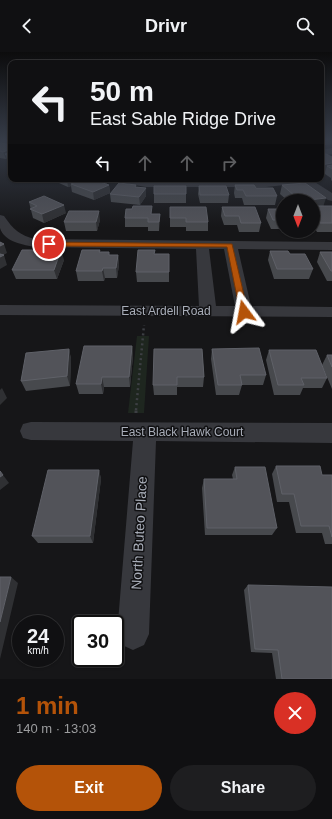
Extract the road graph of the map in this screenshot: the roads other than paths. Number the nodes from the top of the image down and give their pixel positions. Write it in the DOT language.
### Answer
graph roads {
  1 [pos="135,182"];
  2 [pos="285,182"];
  3 [pos="307,182"];
  4 [pos="332,198"];
  5 [pos="0,219"];
  6 [pos="202,245"];
  7 [pos="230,245"];
  8 [pos="332,246"];
  9 [pos="0,310"];
  10 [pos="208,311"];
  11 [pos="244,312"];
  12 [pos="332,312"];
  13 [pos="140,425"];
  14 [pos="31,431"];
  15 [pos="332,432"];
  16 [pos="133,634"];
  1 -- 2 [label="street"];
  3 -- 4 [label="street"];
  5 -- 6 [label="street"];
  6 -- 7 [label="street"];
  6 -- 10 [label="street"];
  7 -- 8 [label="street"];
  7 -- 11 [label="street"];
  9 -- 10 [label="street, East Ardell Road"];
  10 -- 11 [label="street, East Ardell Road"];
  11 -- 12 [label="street, East Ardell Road"];
  13 -- 14 [label="street, East Black Hawk Court"];
  13 -- 15 [label="street, East Black Hawk Court"];
  13 -- 16 [label="street, North Buteo Place"];
}
